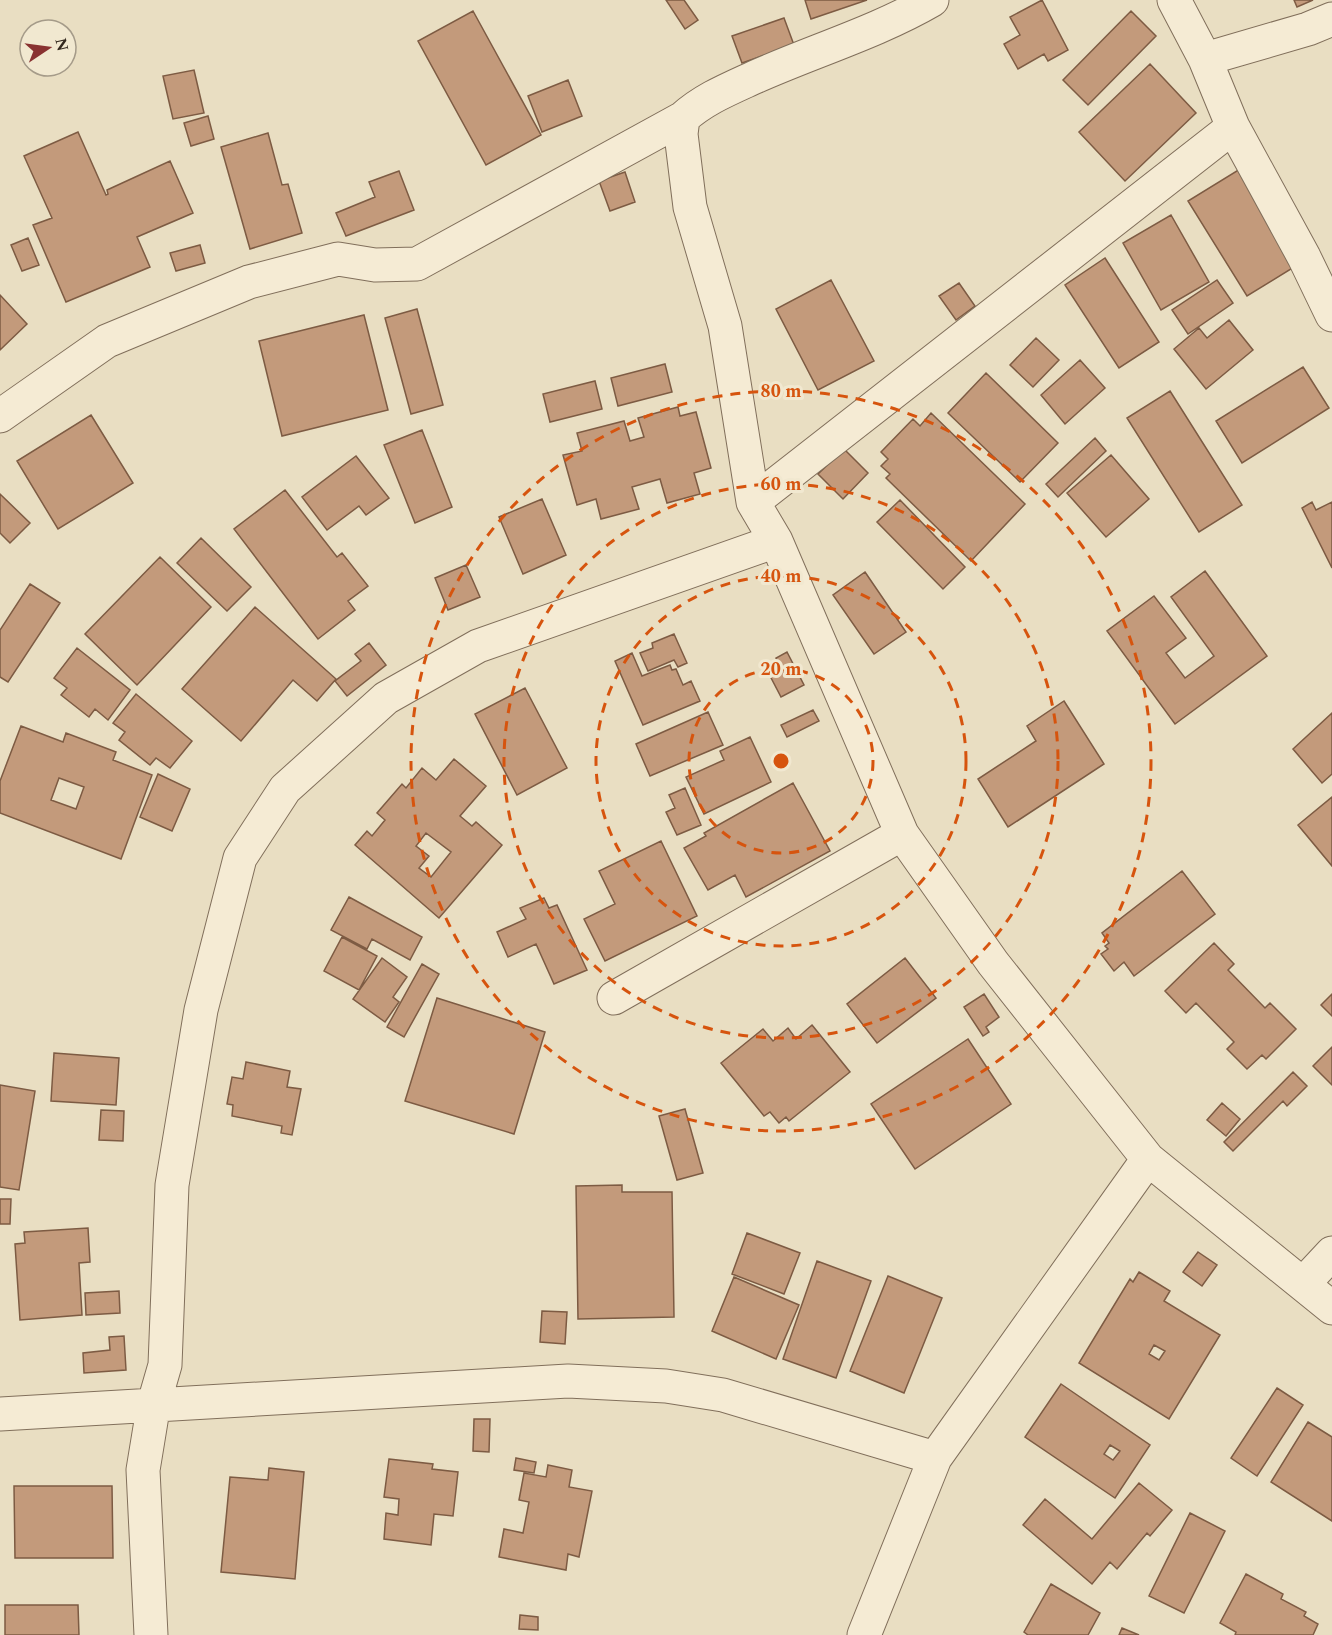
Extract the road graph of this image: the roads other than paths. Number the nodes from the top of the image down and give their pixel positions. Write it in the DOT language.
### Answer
graph roads {
  1 [pos="932,0"];
  2 [pos="1174,0"];
  3 [pos="1332,19"];
  4 [pos="1205,59"];
  5 [pos="683,118"];
  6 [pos="1233,127"];
  7 [pos="1332,315"];
  8 [pos="0,416"];
  9 [pos="753,502"];
  10 [pos="776,541"];
  11 [pos="902,834"];
  12 [pos="614,998"];
  13 [pos="1148,1159"];
  14 [pos="1332,1253"];
  15 [pos="1304,1283"];
  16 [pos="1332,1308"];
  17 [pos="154,1403"];
  18 [pos="0,1414"];
  19 [pos="935,1458"];
  20 [pos="151,1635"];
  21 [pos="864,1635"];
  1 -- 5 [label="street"];
  2 -- 4 [label="street"];
  3 -- 4 [label="street"];
  4 -- 6 [label="street"];
  5 -- 8 [label="street"];
  5 -- 9 [label="street"];
  6 -- 7 [label="street"];
  6 -- 9 [label="street"];
  9 -- 10 [label="street"];
  10 -- 11 [label="street"];
  10 -- 17 [label="street"];
  11 -- 12 [label="street"];
  11 -- 13 [label="street"];
  13 -- 15 [label="street"];
  13 -- 19 [label="street"];
  14 -- 15 [label="street"];
  15 -- 16 [label="street"];
  17 -- 18 [label="street"];
  17 -- 19 [label="street"];
  17 -- 20 [label="street"];
  19 -- 21 [label="street"];
}
